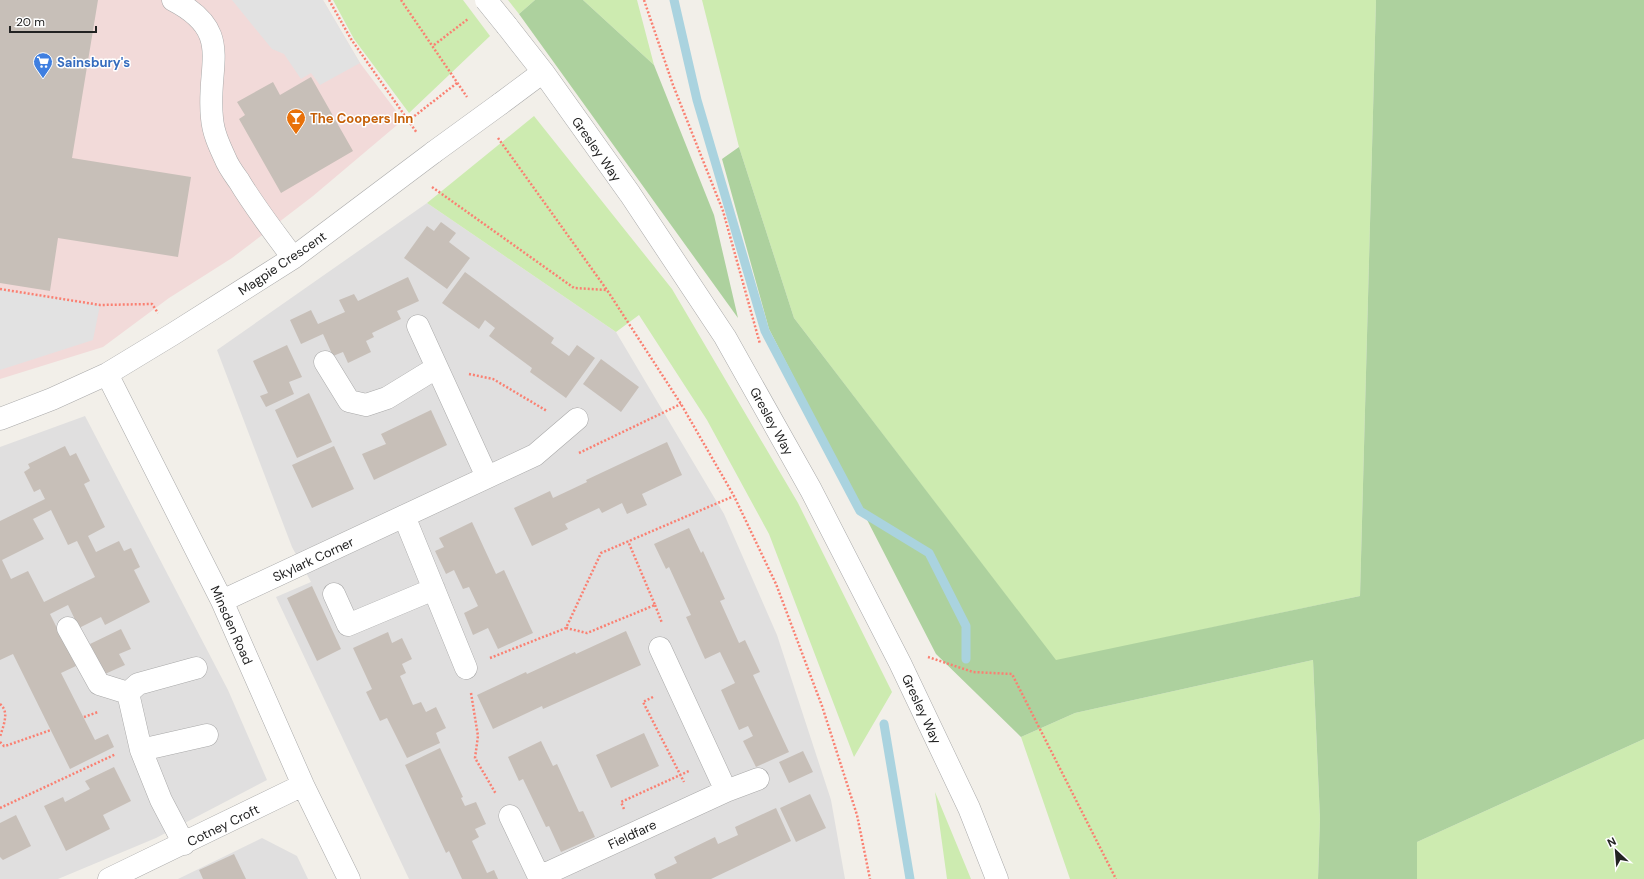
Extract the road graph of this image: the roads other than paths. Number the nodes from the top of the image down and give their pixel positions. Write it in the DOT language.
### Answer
graph roads {
  1 [pos="173,0"];
  2 [pos="486,0"];
  3 [pos="542,72"];
  4 [pos="293,258"];
  5 [pos="418,326"];
  6 [pos="325,362"];
  7 [pos="436,368"];
  8 [pos="107,374"];
  9 [pos="0,419"];
  10 [pos="571,424"];
  11 [pos="487,477"];
  12 [pos="404,516"];
  13 [pos="434,589"];
  14 [pos="334,594"];
  15 [pos="222,602"];
  16 [pos="68,628"];
  17 [pos="660,648"];
  18 [pos="196,668"];
  19 [pos="466,668"];
  20 [pos="128,693"];
  21 [pos="207,735"];
  22 [pos="141,750"];
  23 [pos="758,779"];
  24 [pos="303,785"];
  25 [pos="726,791"];
  26 [pos="510,816"];
  27 [pos="184,844"];
  28 [pos="146,871"];
  29 [pos="539,878"];
  30 [pos="109,879"];
  31 [pos="349,879"];
  32 [pos="997,879"];
  1 -- 4 [label="street"];
  2 -- 3 [label="street, Gresley Way, bridge"];
  3 -- 4 [label="street, Magpie Crescent, bridge"];
  3 -- 32 [label="street, Gresley Way"];
  4 -- 8 [label="street, Magpie Crescent"];
  5 -- 7 [label="street"];
  6 -- 7 [label="street"];
  7 -- 11 [label="street"];
  8 -- 9 [label="street, Magpie Crescent"];
  8 -- 15 [label="street, Minsden Road"];
  10 -- 11 [label="street, Skylark Corner"];
  11 -- 12 [label="street, Skylark Corner"];
  12 -- 13 [label="street"];
  12 -- 15 [label="street, Skylark Corner"];
  13 -- 14 [label="street"];
  13 -- 19 [label="street"];
  15 -- 24 [label="street, Minsden Road"];
  16 -- 20 [label="street"];
  17 -- 25 [label="street"];
  18 -- 20 [label="street"];
  20 -- 22 [label="street"];
  21 -- 22 [label="street"];
  22 -- 27 [label="street"];
  23 -- 25 [label="street, Fieldfare"];
  24 -- 27 [label="street, Cotney Croft"];
  24 -- 31 [label="street, Minsden Road"];
  25 -- 29 [label="street, Fieldfare"];
  26 -- 29 [label="street, Fieldfare"];
  27 -- 28 [label="street, Cotney Croft"];
  28 -- 30 [label="street, Cotney Croft"];
}
